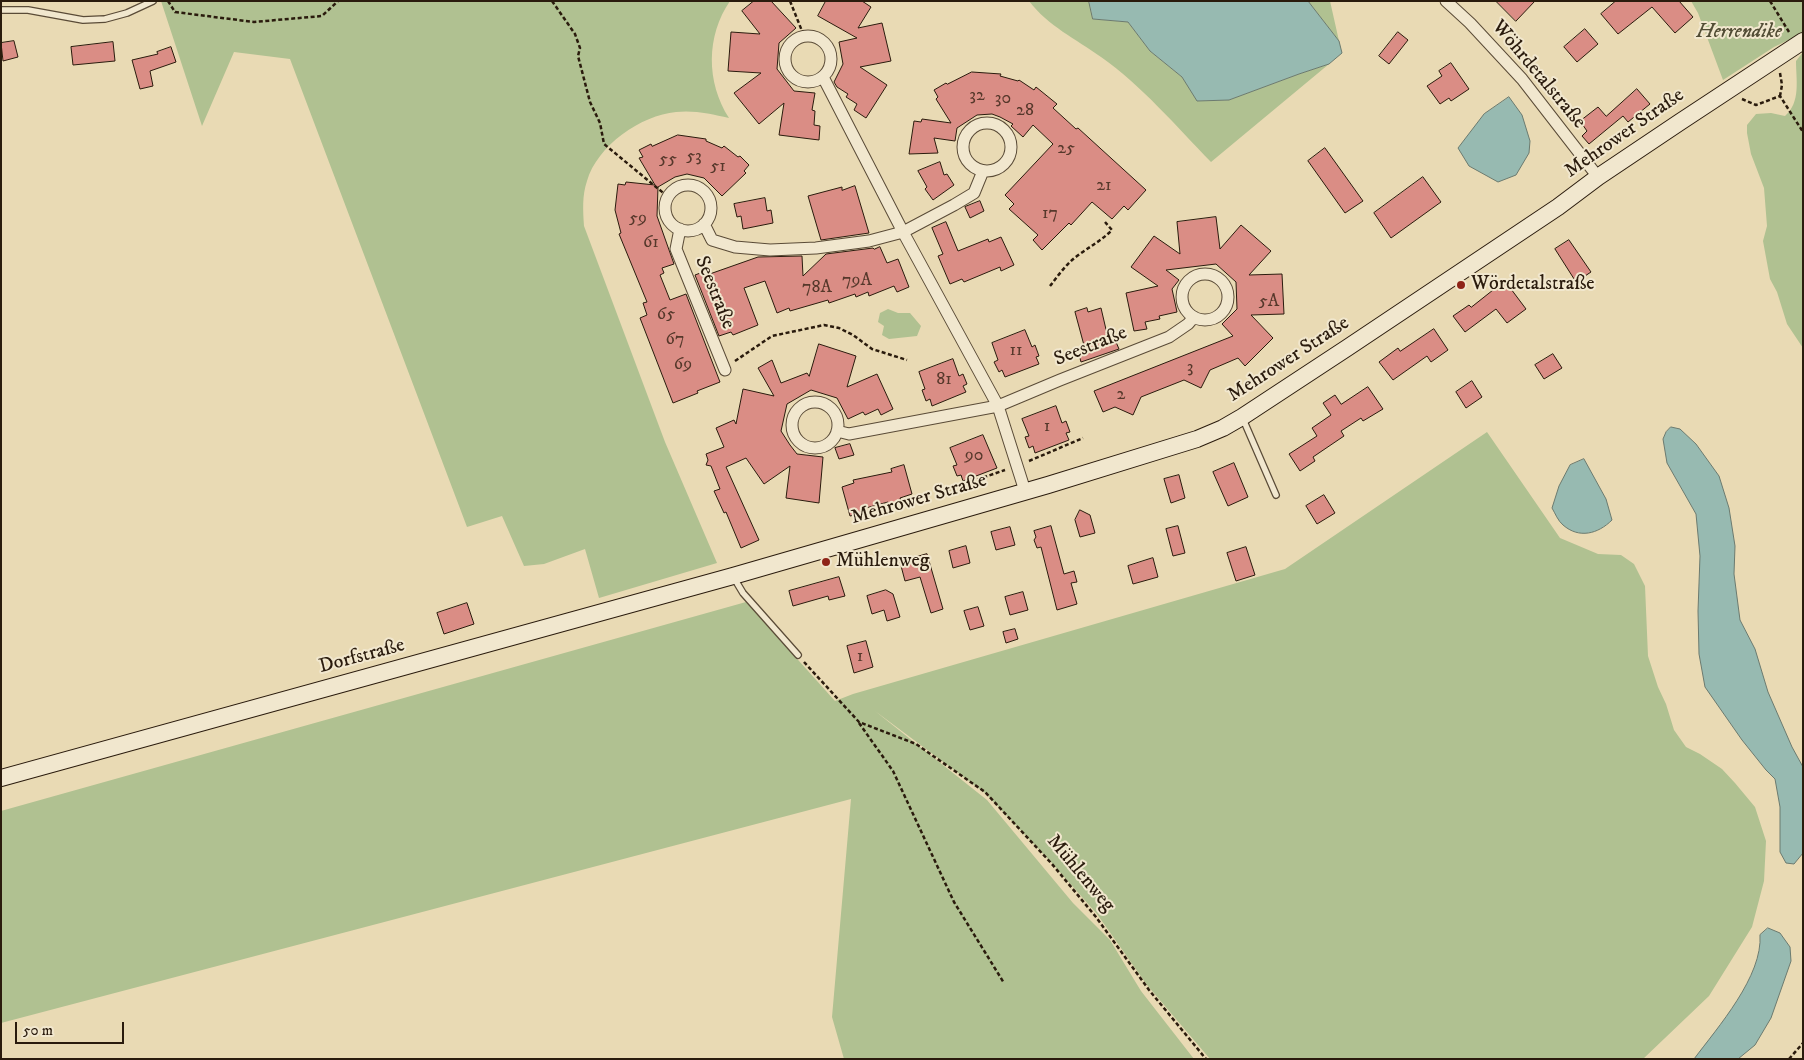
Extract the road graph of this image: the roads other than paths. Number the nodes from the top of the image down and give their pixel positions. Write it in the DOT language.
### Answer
graph roads {
  1 [pos="154,1"];
  2 [pos="1446,1"];
  3 [pos="1,10"];
  4 [pos="1800,43"];
  5 [pos="823,77"];
  6 [pos="983,171"];
  7 [pos="1598,177"];
  8 [pos="704,224"];
  9 [pos="680,229"];
  10 [pos="903,232"];
  11 [pos="1194,317"];
  12 [pos="724,370"];
  13 [pos="998,406"];
  14 [pos="1242,417"];
  15 [pos="837,431"];
  16 [pos="1025,491"];
  17 [pos="1276,495"];
  18 [pos="733,576"];
  19 [pos="798,655"];
  20 [pos="1,778"];
  1 -- 3 [label="lane"];
  2 -- 7 [label="street, Wöhrdetalstraße"];
  4 -- 7 [label="main road, Mehrower Straße"];
  5 -- 5 [label="street"];
  5 -- 10 [label="street"];
  6 -- 6 [label="street"];
  6 -- 10 [label="street, Seestraße"];
  7 -- 14 [label="main road, Mehrower Straße"];
  8 -- 9 [label="street, Seestraße"];
  8 -- 9 [label="street, Seestraße"];
  8 -- 10 [label="street, Seestraße"];
  9 -- 12 [label="street, Seestraße"];
  10 -- 13 [label="street"];
  11 -- 11 [label="street"];
  11 -- 13 [label="street, Seestraße"];
  13 -- 15 [label="street, Seestraße"];
  13 -- 16 [label="street"];
  14 -- 16 [label="main road, Mehrower Straße"];
  14 -- 17 [label="lane"];
  15 -- 15 [label="street"];
  16 -- 18 [label="main road, Mehrower Straße"];
  18 -- 19 [label="lane"];
  18 -- 20 [label="main road, Dorfstraße"];
}
